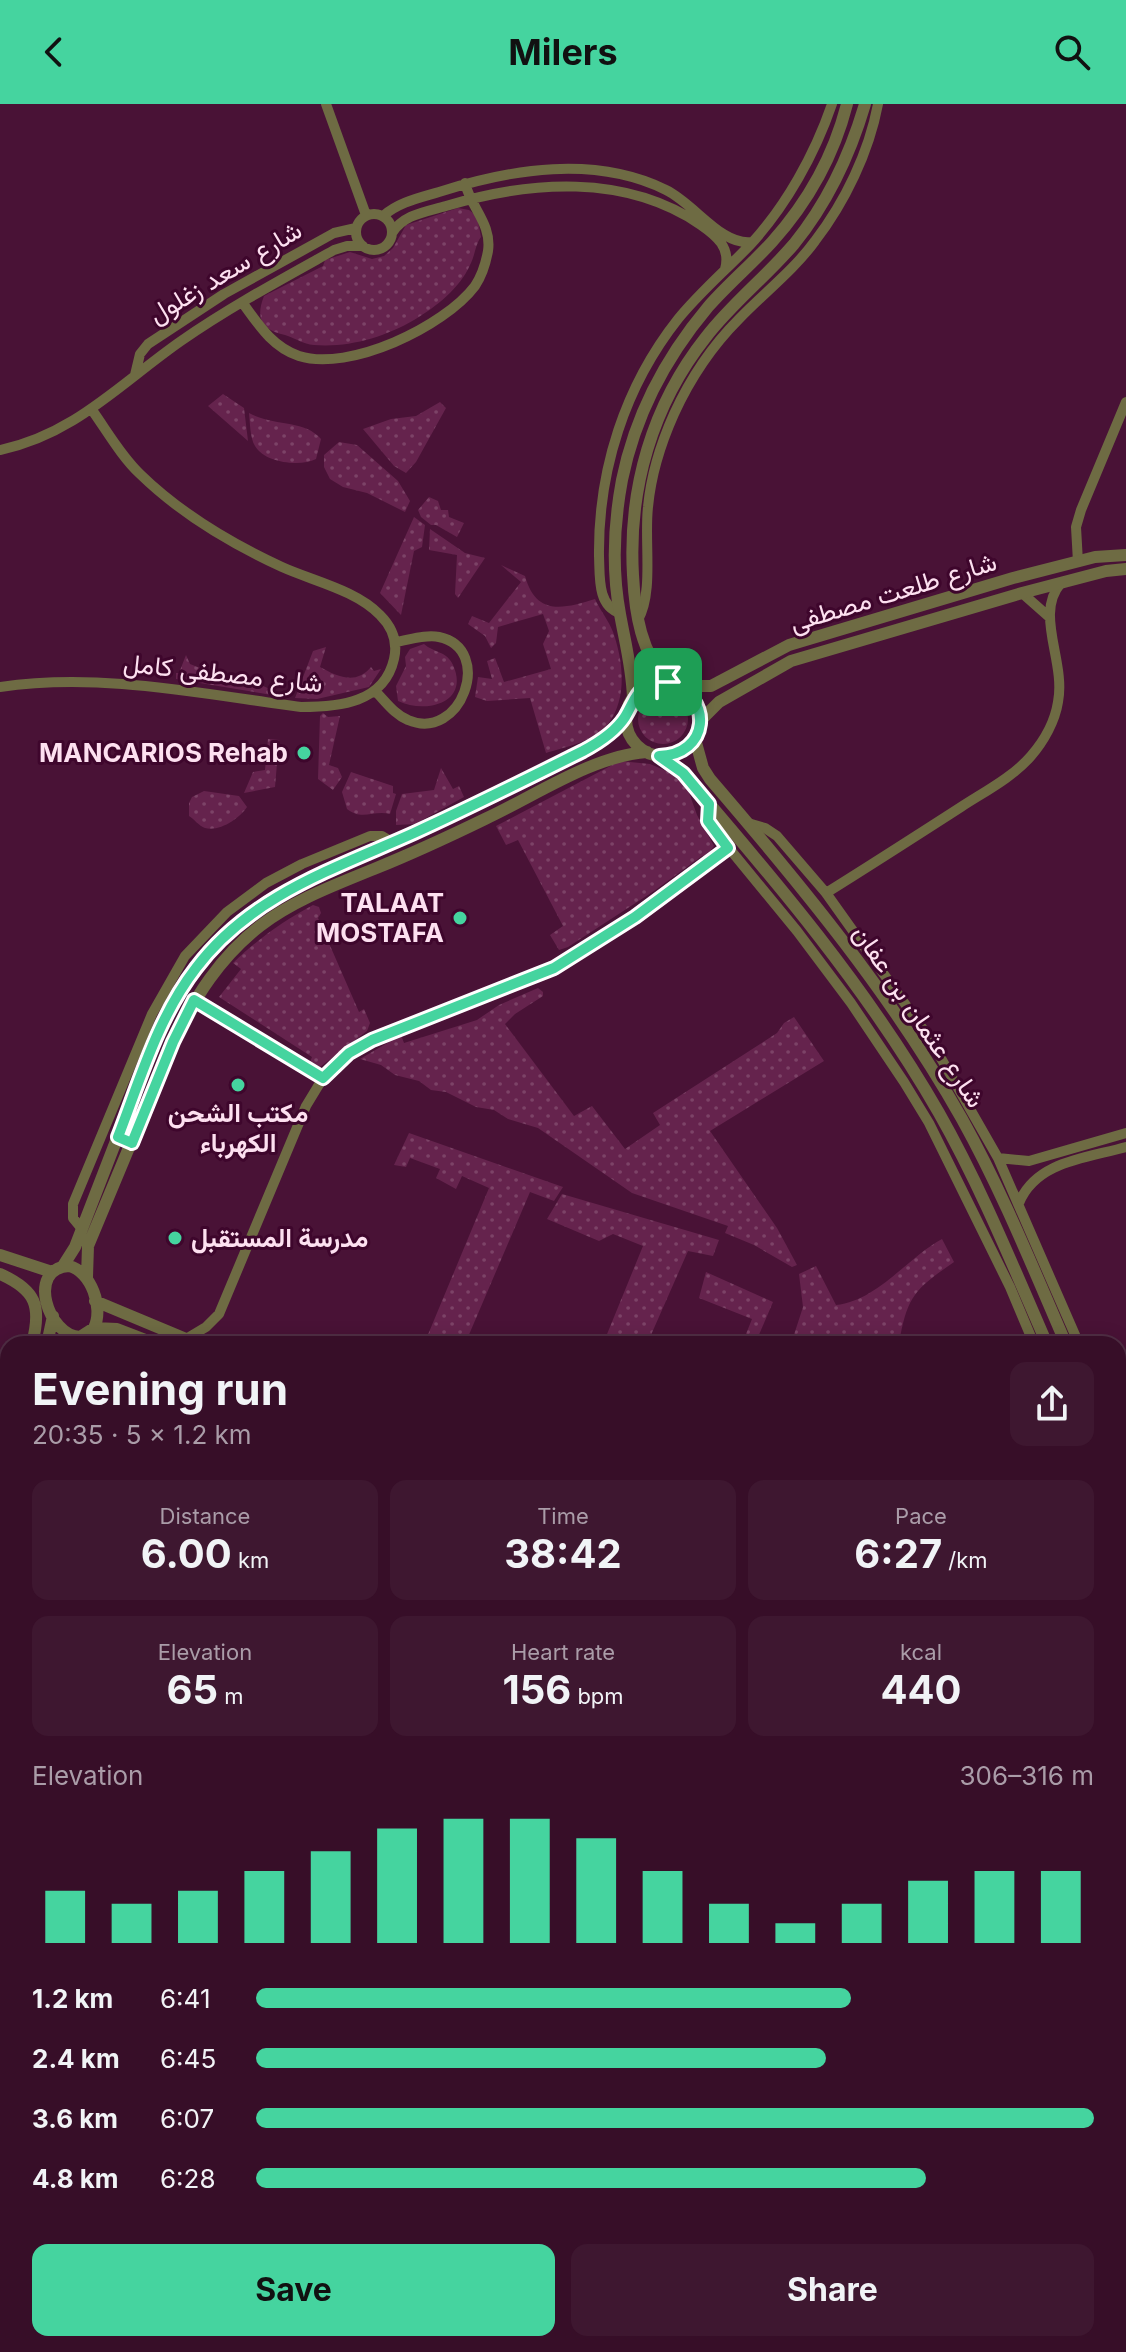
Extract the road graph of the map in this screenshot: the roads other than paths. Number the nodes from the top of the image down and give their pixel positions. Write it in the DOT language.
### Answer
graph roads {
  1 [pos="326,104"];
  2 [pos="832,104"];
  3 [pos="847,104"];
  4 [pos="865,104"];
  5 [pos="878,104"];
  6 [pos="465,183"];
  7 [pos="469,199"];
  8 [pos="366,215"];
  9 [pos="383,216"];
  10 [pos="356,228"];
  11 [pos="392,233"];
  12 [pos="752,242"];
  13 [pos="363,246"];
  14 [pos="725,270"];
  15 [pos="242,302"];
  16 [pos="135,375"];
  17 [pos="1126,402"];
  18 [pos="92,410"];
  19 [pos="0,450"];
  20 [pos="1126,555"];
  21 [pos="1078,562"];
  22 [pos="1126,569"];
  23 [pos="1061,583"];
  24 [pos="1022,593"];
  25 [pos="620,613"];
  26 [pos="1048,616"];
  27 [pos="638,620"];
  28 [pos="396,642"];
  29 [pos="674,684"];
  30 [pos="0,687"];
  31 [pos="376,692"];
  32 [pos="633,698"];
  33 [pos="626,715"];
  34 [pos="700,721"];
  35 [pos="695,739"];
  36 [pos="653,754"];
  37 [pos="709,804"];
  38 [pos="748,823"];
  39 [pos="392,842"];
  40 [pos="728,848"];
  41 [pos="826,893"];
  42 [pos="194,1000"];
  43 [pos="323,1078"];
  44 [pos="1126,1133"];
  45 [pos="118,1137"];
  46 [pos="132,1143"];
  47 [pos="1126,1147"];
  48 [pos="998,1158"];
  49 [pos="997,1185"];
  50 [pos="981,1192"];
  51 [pos="1019,1203"];
  52 [pos="82,1229"];
  53 [pos="0,1255"];
  54 [pos="58,1269"];
  55 [pos="0,1274"];
  56 [pos="87,1277"];
  57 [pos="95,1301"];
  58 [pos="48,1302"];
  59 [pos="53,1316"];
  60 [pos="94,1328"];
  61 [pos="126,1332"];
  62 [pos="35,1336"];
  63 [pos="38,1336"];
  64 [pos="49,1336"];
  65 [pos="68,1336"];
  66 [pos="81,1336"];
  67 [pos="130,1336"];
  68 [pos="136,1336"];
  69 [pos="178,1336"];
  70 [pos="198,1336"];
  71 [pos="1031,1336"];
  72 [pos="1044,1336"];
  73 [pos="1063,1336"];
  74 [pos="1076,1336"];
  1 -- 8 [label="street"];
  2 -- 12 [label="street"];
  3 -- 25 [label="street"];
  4 -- 27 [label="street"];
  5 -- 27 [label="street"];
  6 -- 7 [label="street"];
  6 -- 9 [label="street"];
  6 -- 12 [label="street"];
  7 -- 11 [label="street"];
  7 -- 14 [label="street"];
  7 -- 15 [label="street"];
  8 -- 9 [label="street"];
  8 -- 10 [label="street"];
  9 -- 11 [label="street"];
  10 -- 13 [label="street"];
  10 -- 16 [label="street, شارع سعد زغلول"];
  11 -- 13 [label="street"];
  12 -- 14 [label="street"];
  13 -- 15 [label="street, شارع سعد زغلول"];
  14 -- 25 [label="street"];
  15 -- 16 [label="street, شارع سعد زغلول"];
  16 -- 18 [label="street, شارع سعد زغلول"];
  17 -- 21 [label="street"];
  18 -- 19 [label="street, شارع سعد زغلول"];
  18 -- 28 [label="street"];
  20 -- 21 [label="street, شارع طلعت مصطفى"];
  21 -- 29 [label="street, شارع طلعت مصطفى"];
  22 -- 23 [label="street, شارع طلعت مصطفى"];
  23 -- 24 [label="street, شارع طلعت مصطفى"];
  23 -- 26 [label="street"];
  24 -- 26 [label="street"];
  24 -- 34 [label="street, شارع طلعت مصطفى"];
  25 -- 32 [label="street"];
  26 -- 41 [label="street"];
  27 -- 29 [label="street"];
  28 -- 31 [label="street"];
  28 -- 31 [label="street"];
  29 -- 32 [label="street"];
  29 -- 34 [label="street"];
  30 -- 31 [label="street, شارع مصطفى كامل"];
  32 -- 33 [label="street"];
  33 -- 36 [label="street"];
  33 -- 39 [label="street"];
  34 -- 35 [label="street"];
  35 -- 36 [label="street"];
  35 -- 38 [label="street, شارع عثمان بن عفان"];
  36 -- 37 [label="street, شارع عثمان بن عفان"];
  36 -- 42 [label="street"];
  37 -- 40 [label="street"];
  37 -- 50 [label="street, شارع عثمان بن عفان"];
  38 -- 41 [label="street"];
  38 -- 49 [label="street, شارع عثمان بن عفان"];
  39 -- 45 [label="street"];
  39 -- 52 [label="street"];
  40 -- 43 [label="street"];
  40 -- 71 [label="street"];
  41 -- 48 [label="street"];
  42 -- 43 [label="street"];
  42 -- 46 [label="street"];
  43 -- 70 [label="street"];
  44 -- 48 [label="street"];
  45 -- 46 [label="street"];
  45 -- 52 [label="street"];
  46 -- 56 [label="street"];
  47 -- 51 [label="street"];
  48 -- 51 [label="street"];
  49 -- 50 [label="street"];
  49 -- 73 [label="street, شارع عثمان بن عفان"];
  50 -- 72 [label="street, شارع عثمان بن عفان"];
  51 -- 74 [label="street"];
  52 -- 54 [label="street"];
  53 -- 54 [label="street"];
  54 -- 56 [label="street"];
  54 -- 58 [label="street"];
  55 -- 62 [label="street"];
  56 -- 57 [label="street"];
  57 -- 60 [label="street"];
  57 -- 69 [label="street"];
  58 -- 59 [label="street"];
  58 -- 63 [label="street"];
  59 -- 64 [label="street"];
  59 -- 65 [label="street"];
  60 -- 61 [label="street"];
  60 -- 66 [label="street"];
  61 -- 67 [label="street"];
  61 -- 68 [label="street"];
}
